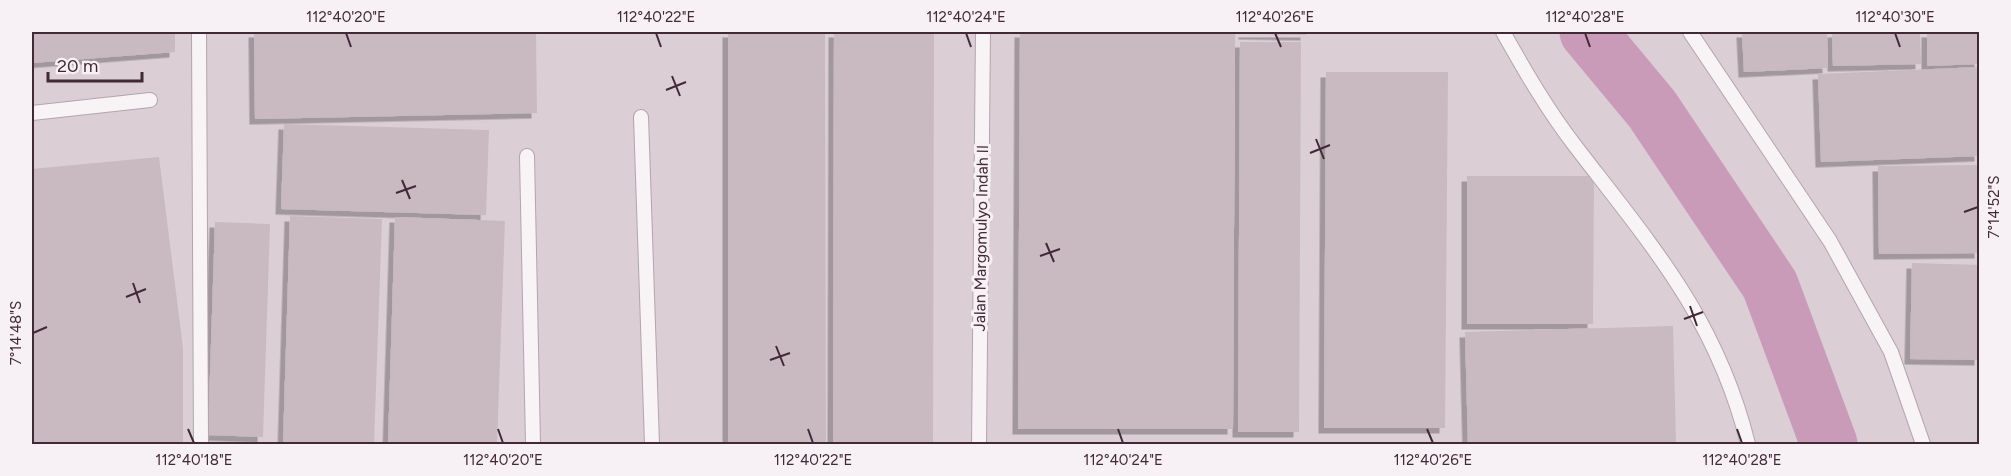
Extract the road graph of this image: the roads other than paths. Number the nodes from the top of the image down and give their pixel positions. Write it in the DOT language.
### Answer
graph roads {
  1 [pos="200,32"];
  2 [pos="983,32"];
  3 [pos="1503,32"];
  4 [pos="1690,32"];
  5 [pos="150,100"];
  6 [pos="32,113"];
  7 [pos="641,117"];
  8 [pos="526,156"];
  9 [pos="201,444"];
  10 [pos="533,444"];
  11 [pos="652,444"];
  12 [pos="980,444"];
  13 [pos="1748,444"];
  14 [pos="1923,444"];
  1 -- 9 [label="lane"];
  2 -- 12 [label="lane, Jalan Margomulyo Indah II"];
  3 -- 13 [label="lane"];
  4 -- 14 [label="lane"];
  5 -- 6 [label="lane"];
  7 -- 11 [label="lane"];
  8 -- 10 [label="lane"];
}
